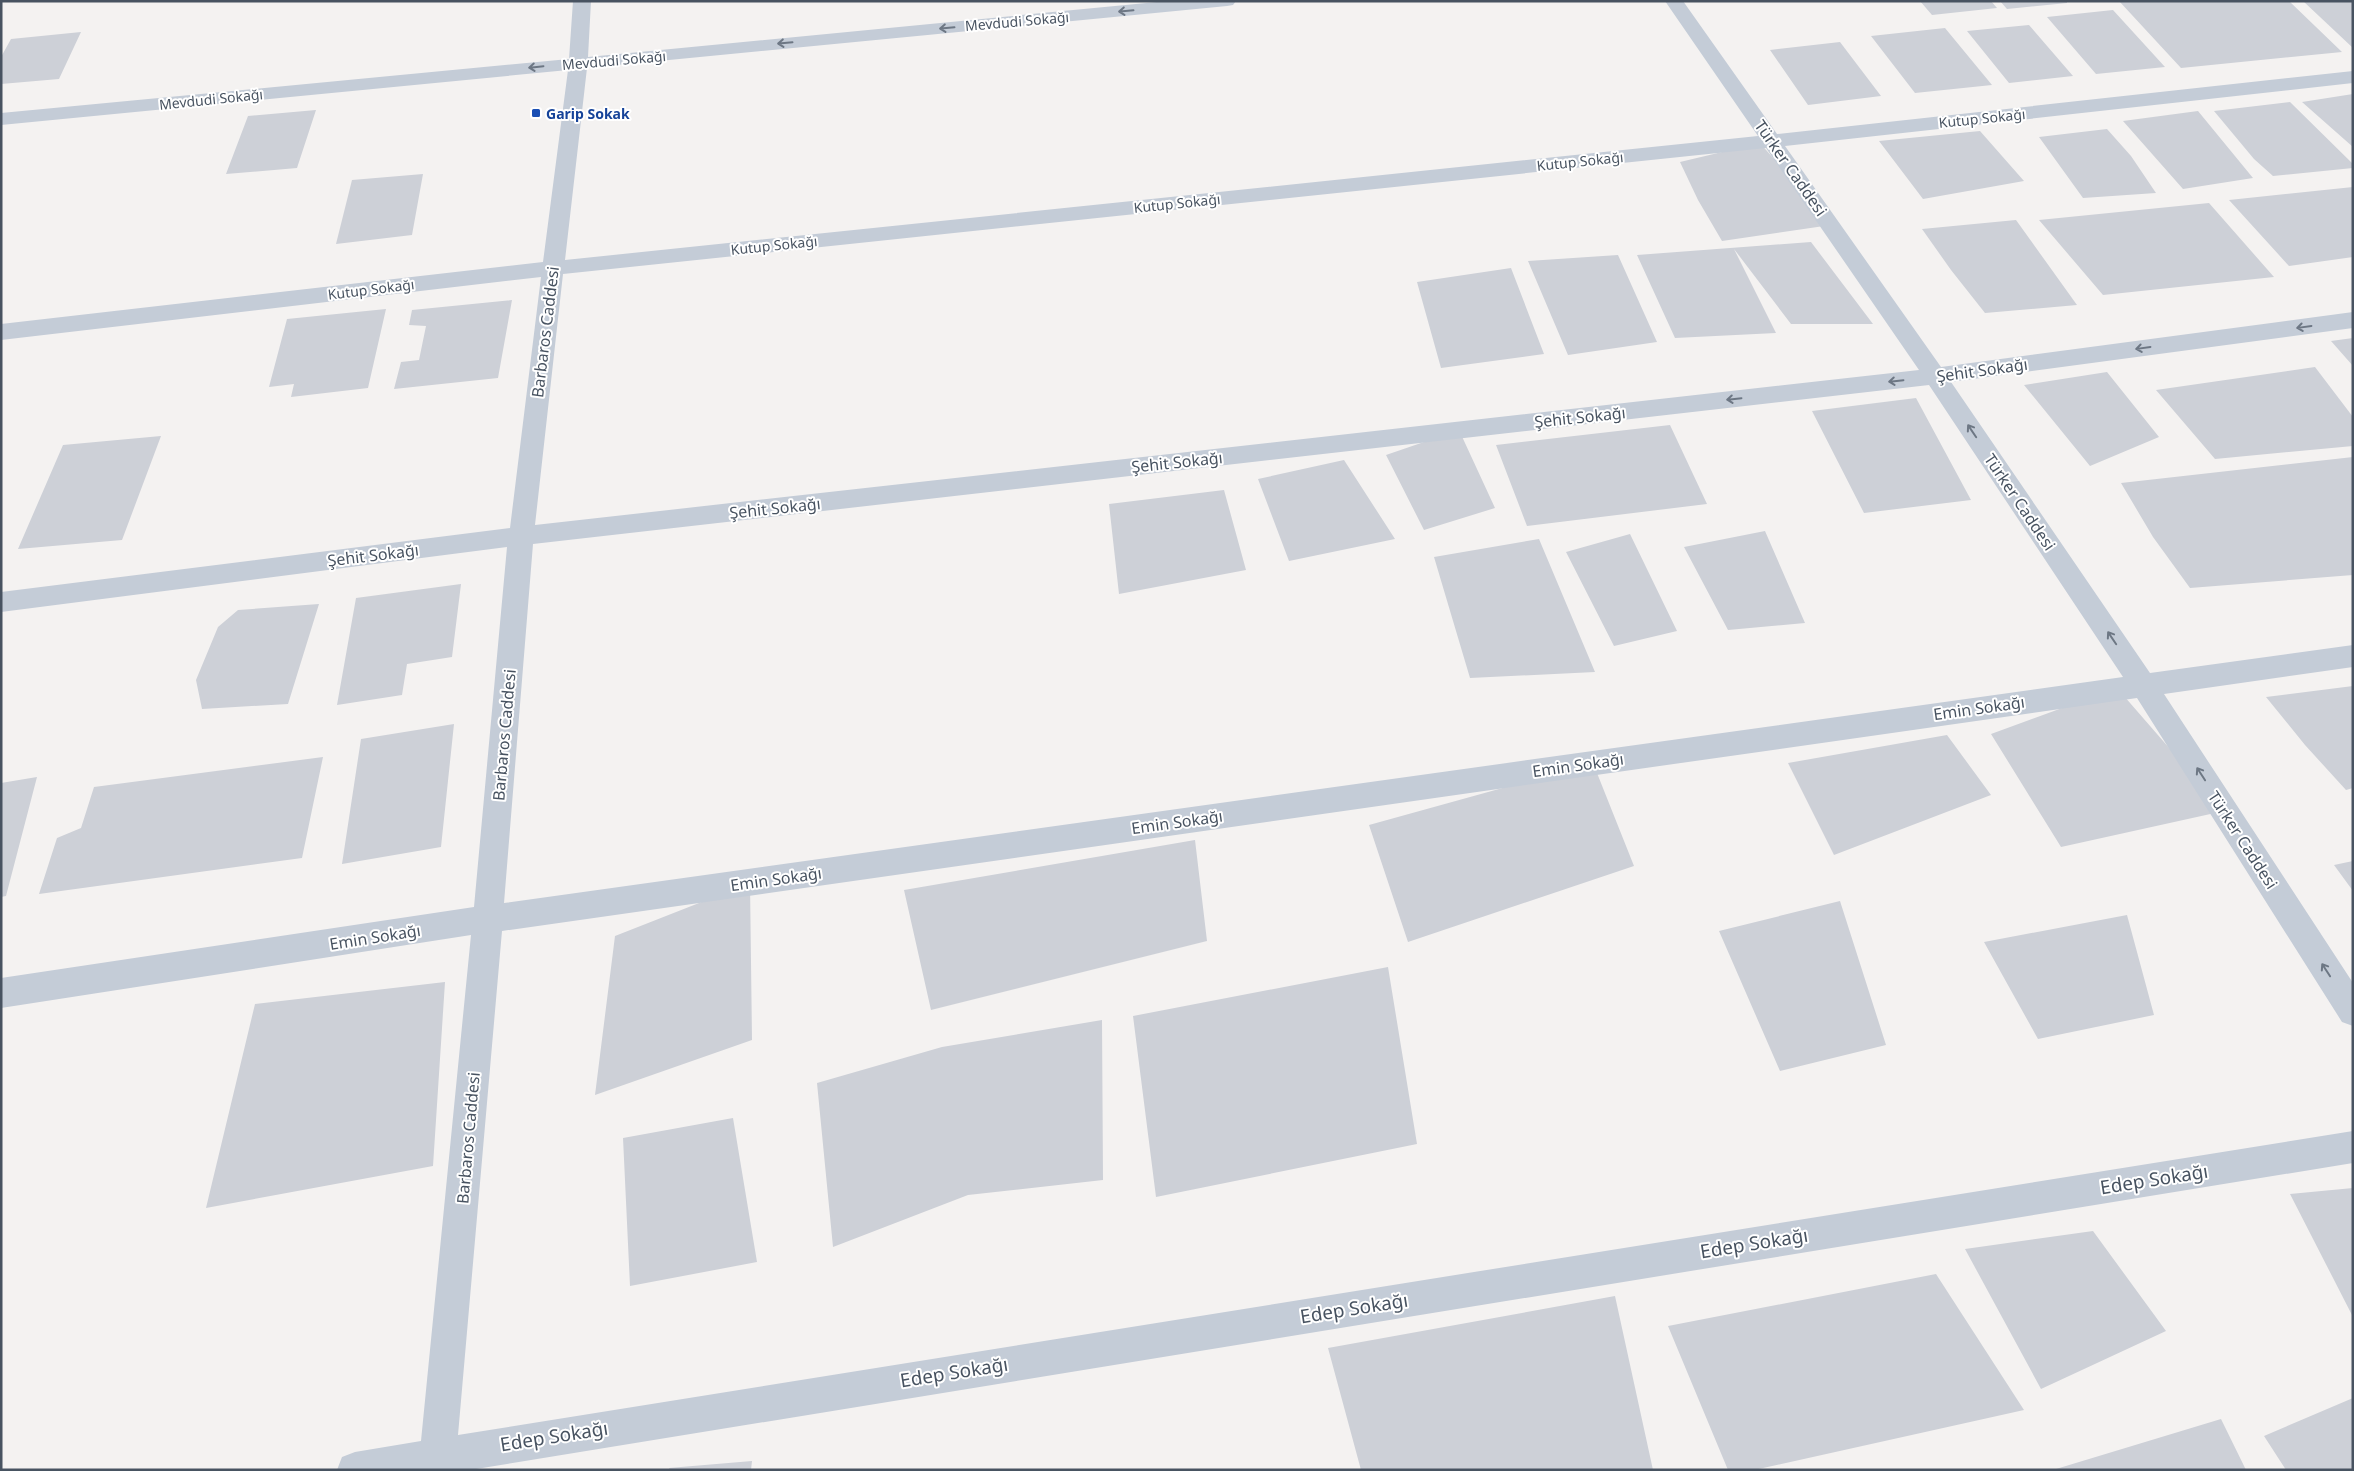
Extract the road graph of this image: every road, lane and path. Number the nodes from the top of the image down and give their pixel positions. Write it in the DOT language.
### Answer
graph roads {
  1 [pos="582,1"];
  2 [pos="1227,1"];
  3 [pos="1674,1"];
  4 [pos="578,63"];
  5 [pos="2353,77"];
  6 [pos="1,119"];
  7 [pos="1773,141"];
  8 [pos="553,268"];
  9 [pos="2353,320"];
  10 [pos="1,332"];
  11 [pos="1935,376"];
  12 [pos="521,536"];
  13 [pos="1,602"];
  14 [pos="2353,656"];
  15 [pos="2143,684"];
  16 [pos="488,919"];
  17 [pos="1,993"];
  18 [pos="2353,1011"];
  19 [pos="2353,1147"];
  20 [pos="438,1462"];
  21 [pos="355,1470"];
  1 -- 4 [label="street, Barbaros Caddesi"];
  2 -- 4 [label="street, Mevdudi Sokağı, one-way"];
  3 -- 7 [label="street, Türker Caddesi"];
  4 -- 6 [label="street, Mevdudi Sokağı, one-way"];
  4 -- 8 [label="street, Barbaros Caddesi"];
  5 -- 7 [label="street, Kutup Sokağı"];
  7 -- 8 [label="street, Kutup Sokağı"];
  7 -- 11 [label="street, Türker Caddesi"];
  8 -- 10 [label="street, Kutup Sokağı"];
  8 -- 12 [label="street, Barbaros Caddesi"];
  9 -- 11 [label="street, Şehit Sokağı, one-way"];
  11 -- 12 [label="street, Şehit Sokağı, one-way"];
  15 -- 11 [label="street, Türker Caddesi, one-way"];
  12 -- 13 [label="street, Şehit Sokağı"];
  12 -- 16 [label="street, Barbaros Caddesi"];
  14 -- 15 [label="street, Emin Sokağı"];
  15 -- 16 [label="street, Emin Sokağı"];
  18 -- 15 [label="street, Türker Caddesi, one-way"];
  16 -- 17 [label="street, Emin Sokağı"];
  16 -- 20 [label="street, Barbaros Caddesi"];
  19 -- 20 [label="street, Edep Sokağı"];
  20 -- 21 [label="street, Edep Sokağı"];
}
